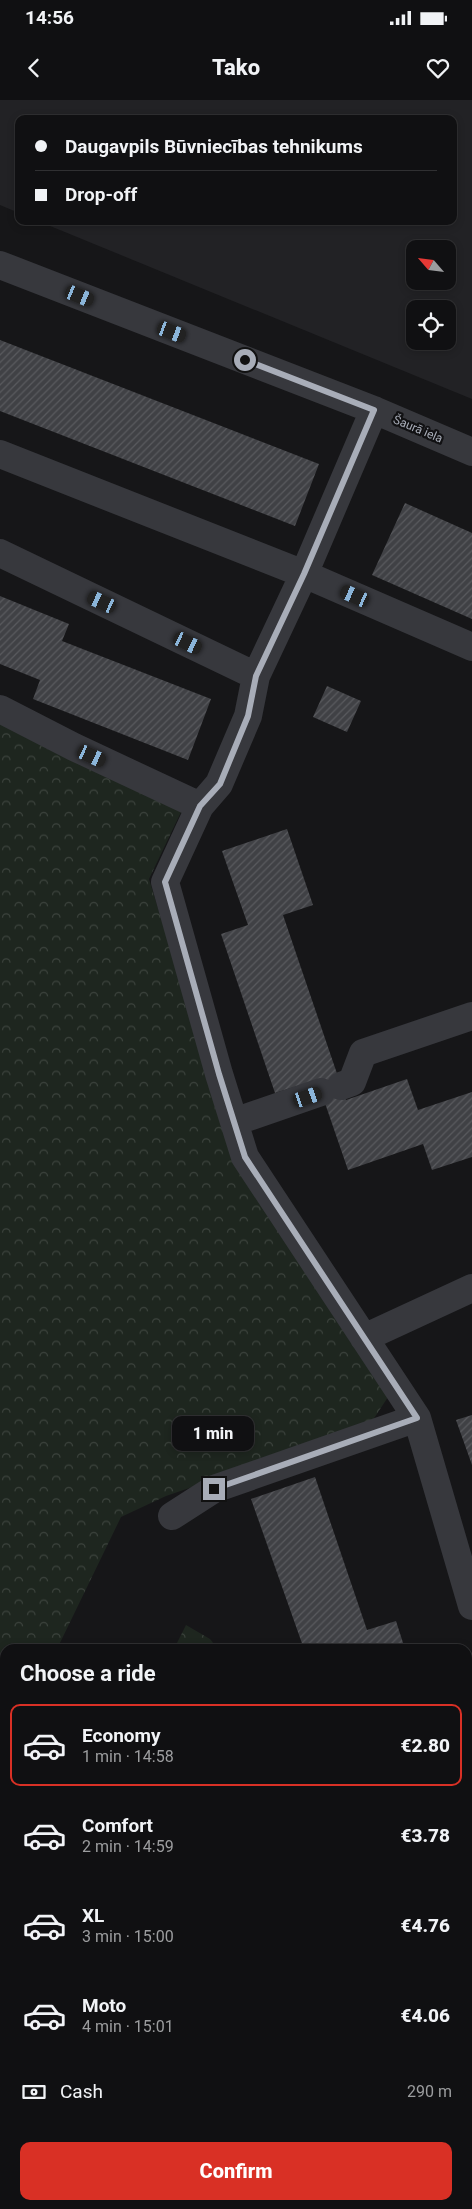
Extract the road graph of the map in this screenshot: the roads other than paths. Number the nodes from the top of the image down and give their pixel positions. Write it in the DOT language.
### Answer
graph roads {
  1 [pos="0,265"];
  2 [pos="374,410"];
  3 [pos="472,452"];
  4 [pos="0,454"];
  5 [pos="0,553"];
  6 [pos="304,574"];
  7 [pos="472,647"];
  8 [pos="256,676"];
  9 [pos="0,709"];
  10 [pos="200,806"];
  11 [pos="472,1016"];
  12 [pos="234,1122"];
  13 [pos="472,1288"];
  14 [pos="364,1338"];
  15 [pos="417,1418"];
  16 [pos="172,1516"];
  17 [pos="472,1606"];
  1 -- 2 [label="street, Šaurā iela"];
  2 -- 3 [label="street, Šaurā iela"];
  2 -- 6 [label="street"];
  4 -- 6 [label="street"];
  5 -- 8 [label="street"];
  6 -- 7 [label="street"];
  6 -- 8 [label="street"];
  8 -- 10 [label="street"];
  9 -- 10 [label="street"];
  10 -- 12 [label="street"];
  11 -- 12 [label="street"];
  12 -- 14 [label="street"];
  13 -- 14 [label="street"];
  14 -- 15 [label="street"];
  15 -- 16 [label="street"];
  15 -- 17 [label="street"];
}
